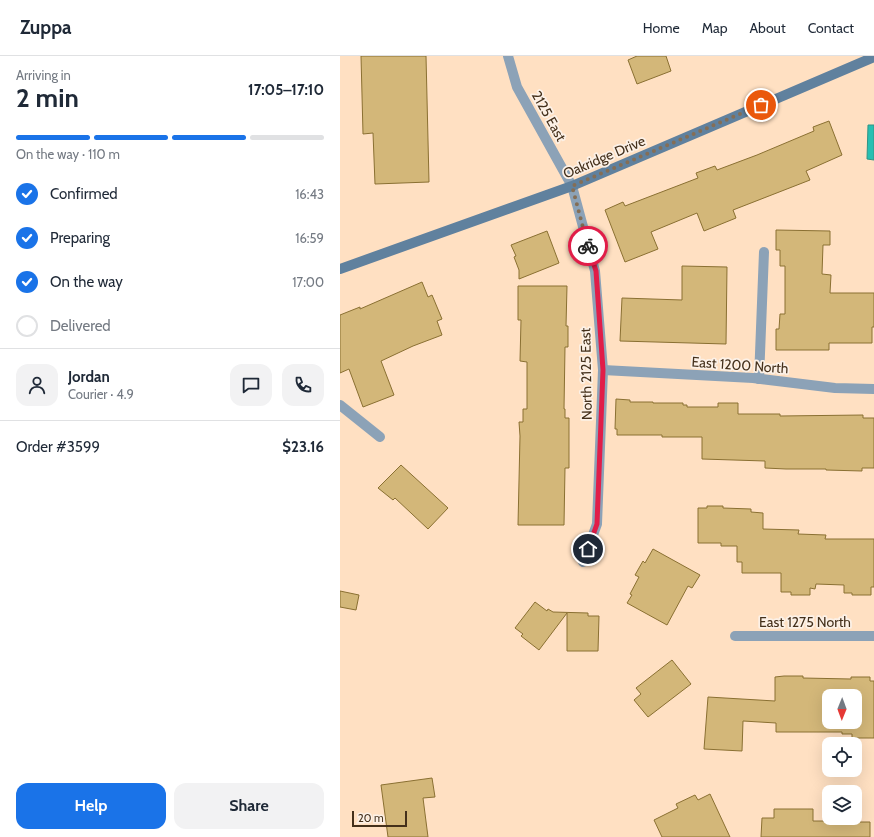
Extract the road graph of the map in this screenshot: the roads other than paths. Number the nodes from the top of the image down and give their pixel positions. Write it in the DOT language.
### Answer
graph roads {
  1 [pos="508,56"];
  2 [pos="874,58"];
  3 [pos="572,186"];
  4 [pos="764,252"];
  5 [pos="340,269"];
  6 [pos="603,370"];
  7 [pos="759,379"];
  8 [pos="874,389"];
  9 [pos="340,405"];
  10 [pos="380,437"];
  11 [pos="583,562"];
  12 [pos="735,636"];
  13 [pos="874,636"];
  1 -- 3 [label="street, 2125 East"];
  2 -- 3 [label="street, Oakridge Drive"];
  3 -- 5 [label="street, Oakridge Drive"];
  3 -- 6 [label="street, North 2125 East"];
  4 -- 7 [label="street"];
  6 -- 7 [label="street, East 1200 North"];
  6 -- 11 [label="street, North 2125 East"];
  7 -- 8 [label="street, East 1200 North"];
  9 -- 10 [label="street"];
  12 -- 13 [label="street, East 1275 North"];
}
